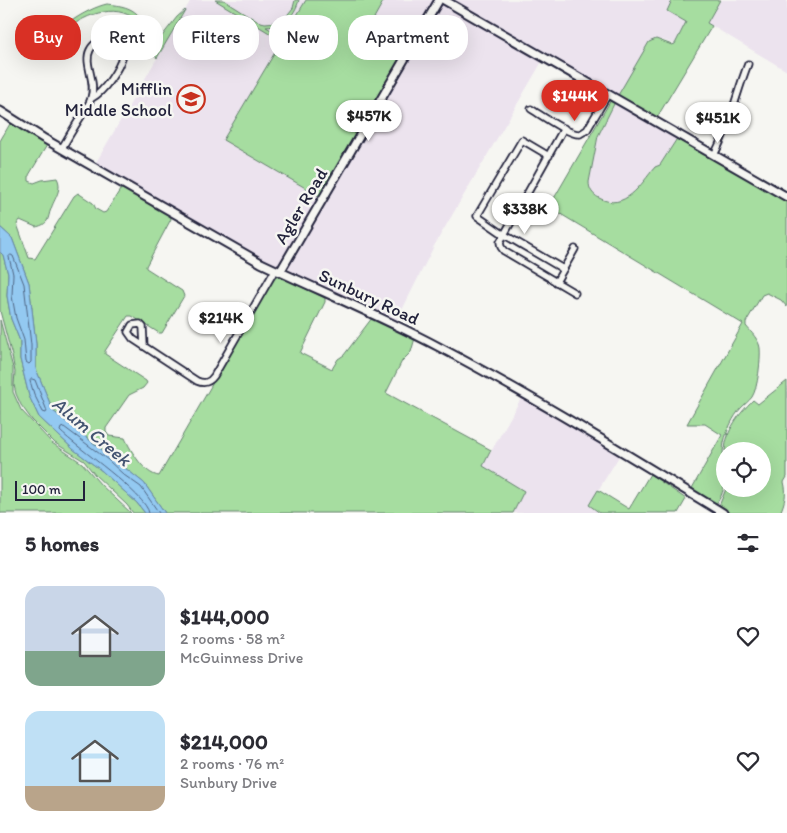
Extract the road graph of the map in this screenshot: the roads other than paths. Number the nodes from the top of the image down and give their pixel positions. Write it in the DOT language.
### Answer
graph roads {
  1 [pos="439,0"];
  2 [pos="444,0"];
  3 [pos="748,64"];
  4 [pos="608,94"];
  5 [pos="92,98"];
  6 [pos="531,109"];
  7 [pos="0,111"];
  8 [pos="564,128"];
  9 [pos="62,148"];
  10 [pos="714,155"];
  11 [pos="549,156"];
  12 [pos="787,196"];
  13 [pos="503,234"];
  14 [pos="575,249"];
  15 [pos="563,269"];
  16 [pos="278,271"];
  17 [pos="556,282"];
  18 [pos="574,292"];
  19 [pos="144,346"];
  20 [pos="719,512"];
  1 -- 16 [label="main road, Agler Road"];
  2 -- 4 [label="main road"];
  3 -- 10 [label="street"];
  4 -- 8 [label="street"];
  4 -- 10 [label="main road"];
  5 -- 5 [label="street"];
  5 -- 9 [label="street"];
  6 -- 8 [label="street"];
  7 -- 9 [label="main road, Sunbury Road"];
  8 -- 11 [label="street"];
  9 -- 16 [label="main road, Sunbury Road"];
  10 -- 12 [label="main road"];
  11 -- 13 [label="street"];
  11 -- 13 [label="street"];
  13 -- 15 [label="street"];
  13 -- 17 [label="street"];
  14 -- 15 [label="street"];
  15 -- 17 [label="street"];
  16 -- 19 [label="street"];
  16 -- 20 [label="main road, Sunbury Road"];
  17 -- 18 [label="street"];
}
